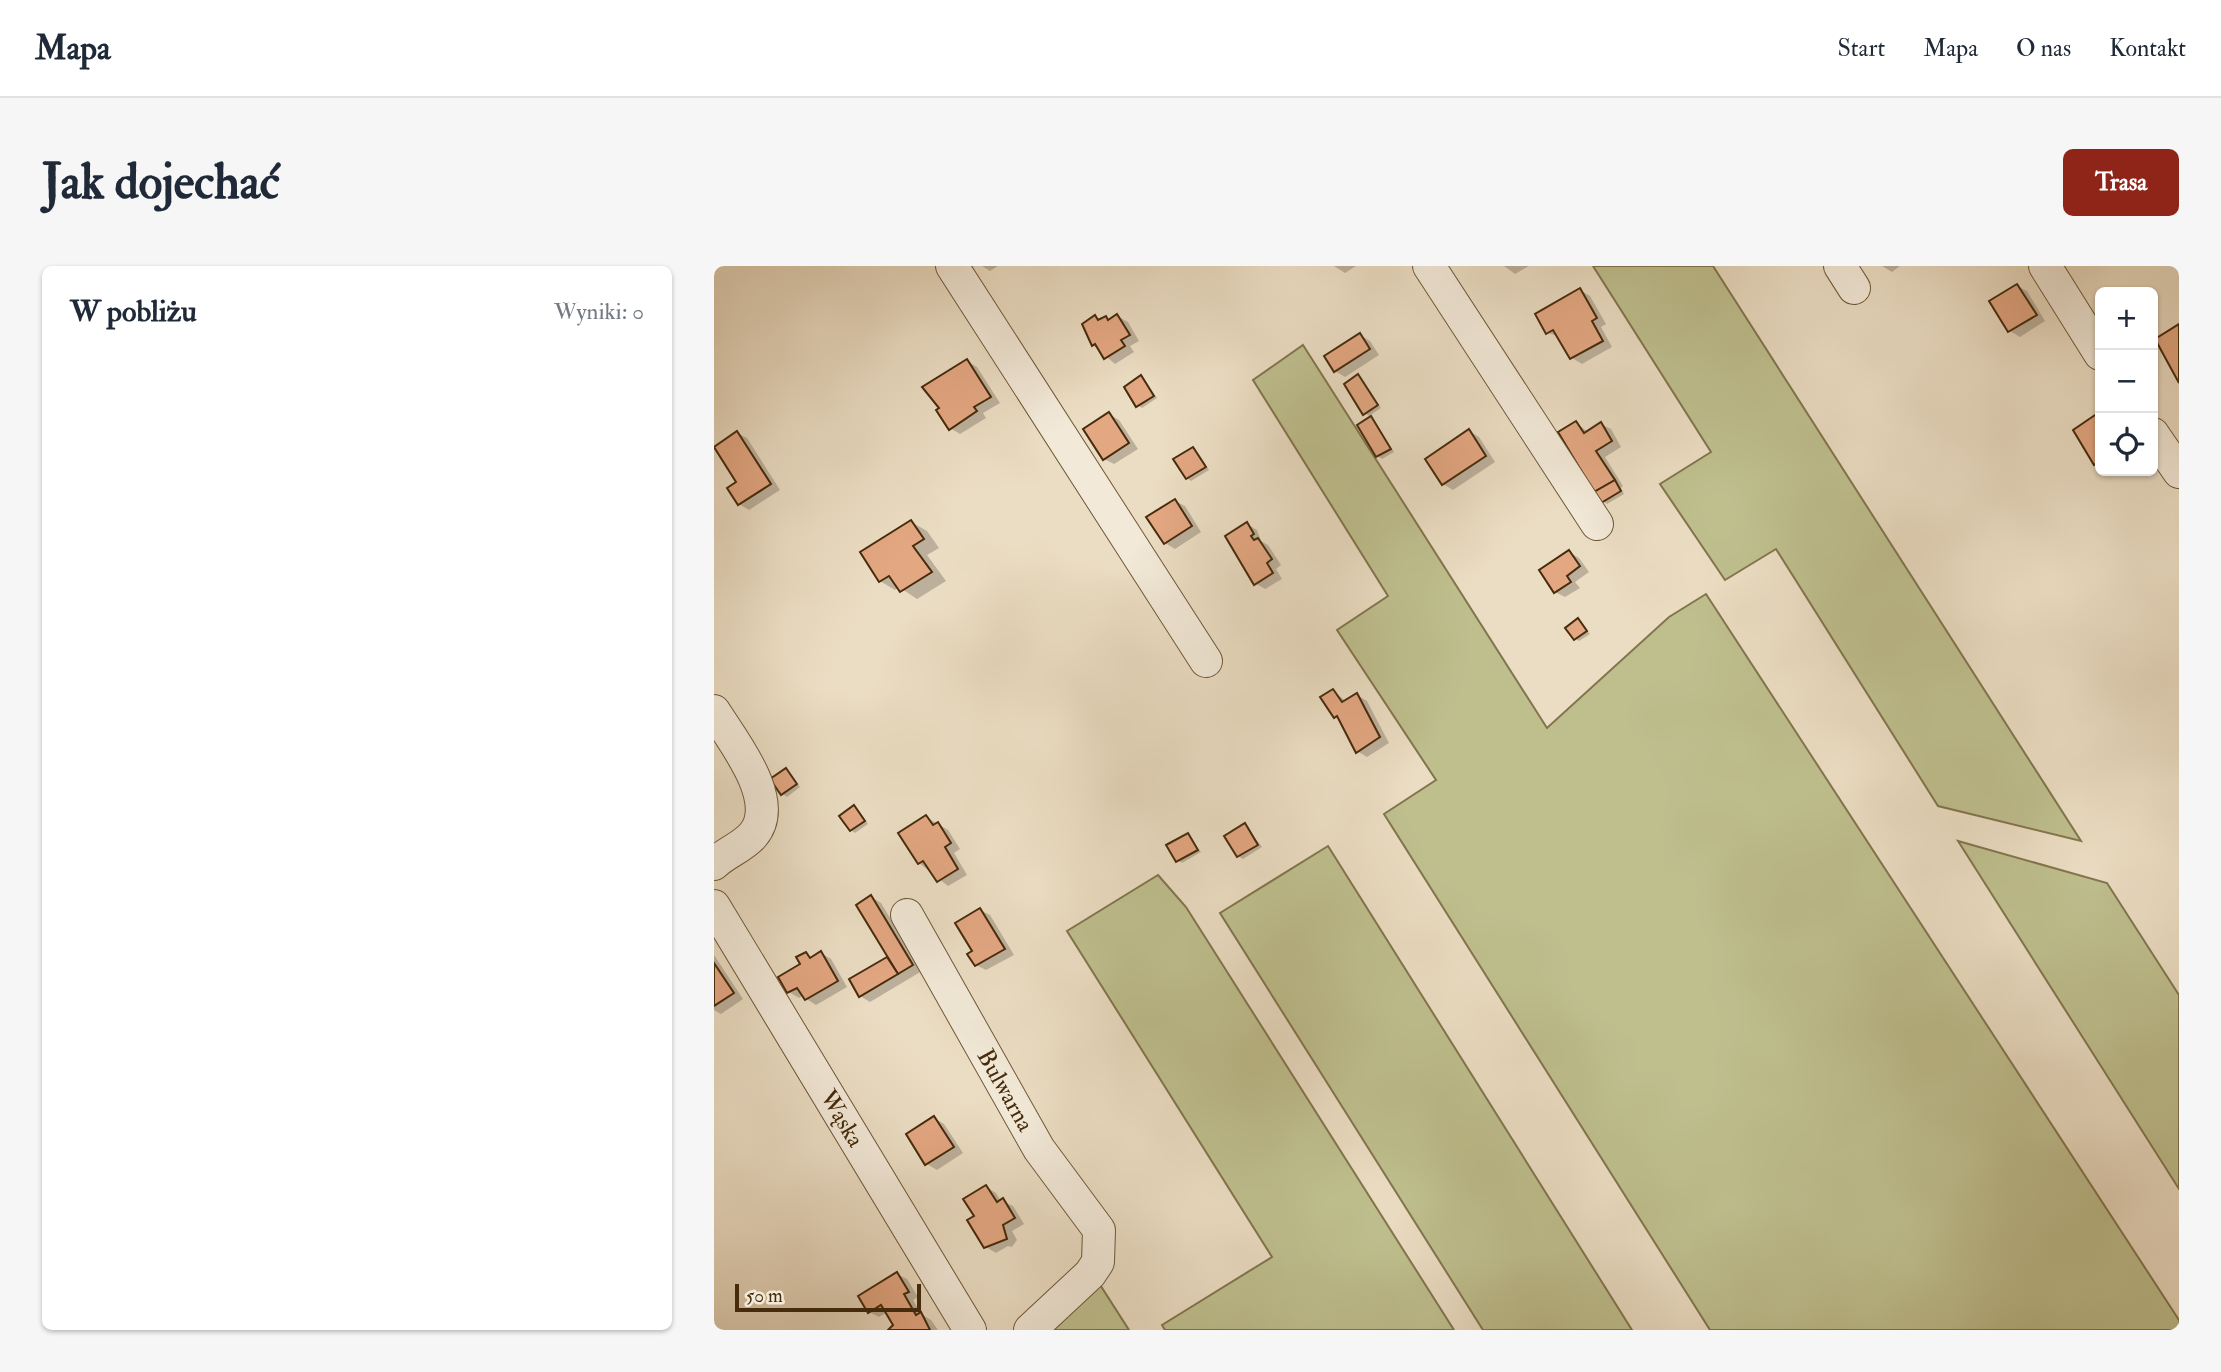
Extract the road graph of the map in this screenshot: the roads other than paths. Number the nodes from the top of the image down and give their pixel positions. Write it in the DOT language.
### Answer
graph roads {
  1 [pos="952,266"];
  2 [pos="1429,266"];
  3 [pos="2045,266"];
  4 [pos="2098,350"];
  5 [pos="2158,441"];
  6 [pos="2179,472"];
  7 [pos="1597,524"];
  8 [pos="1206,661"];
  9 [pos="714,712"];
  10 [pos="714,864"];
  11 [pos="714,906"];
  12 [pos="906,915"];
  13 [pos="970,1330"];
  14 [pos="1030,1330"];
  1 -- 8 [label="street"];
  2 -- 7 [label="street"];
  3 -- 4 [label="street"];
  5 -- 6 [label="street"];
  9 -- 10 [label="street"];
  11 -- 13 [label="street, Wąska"];
  12 -- 14 [label="street, Bulwarna"];
}
